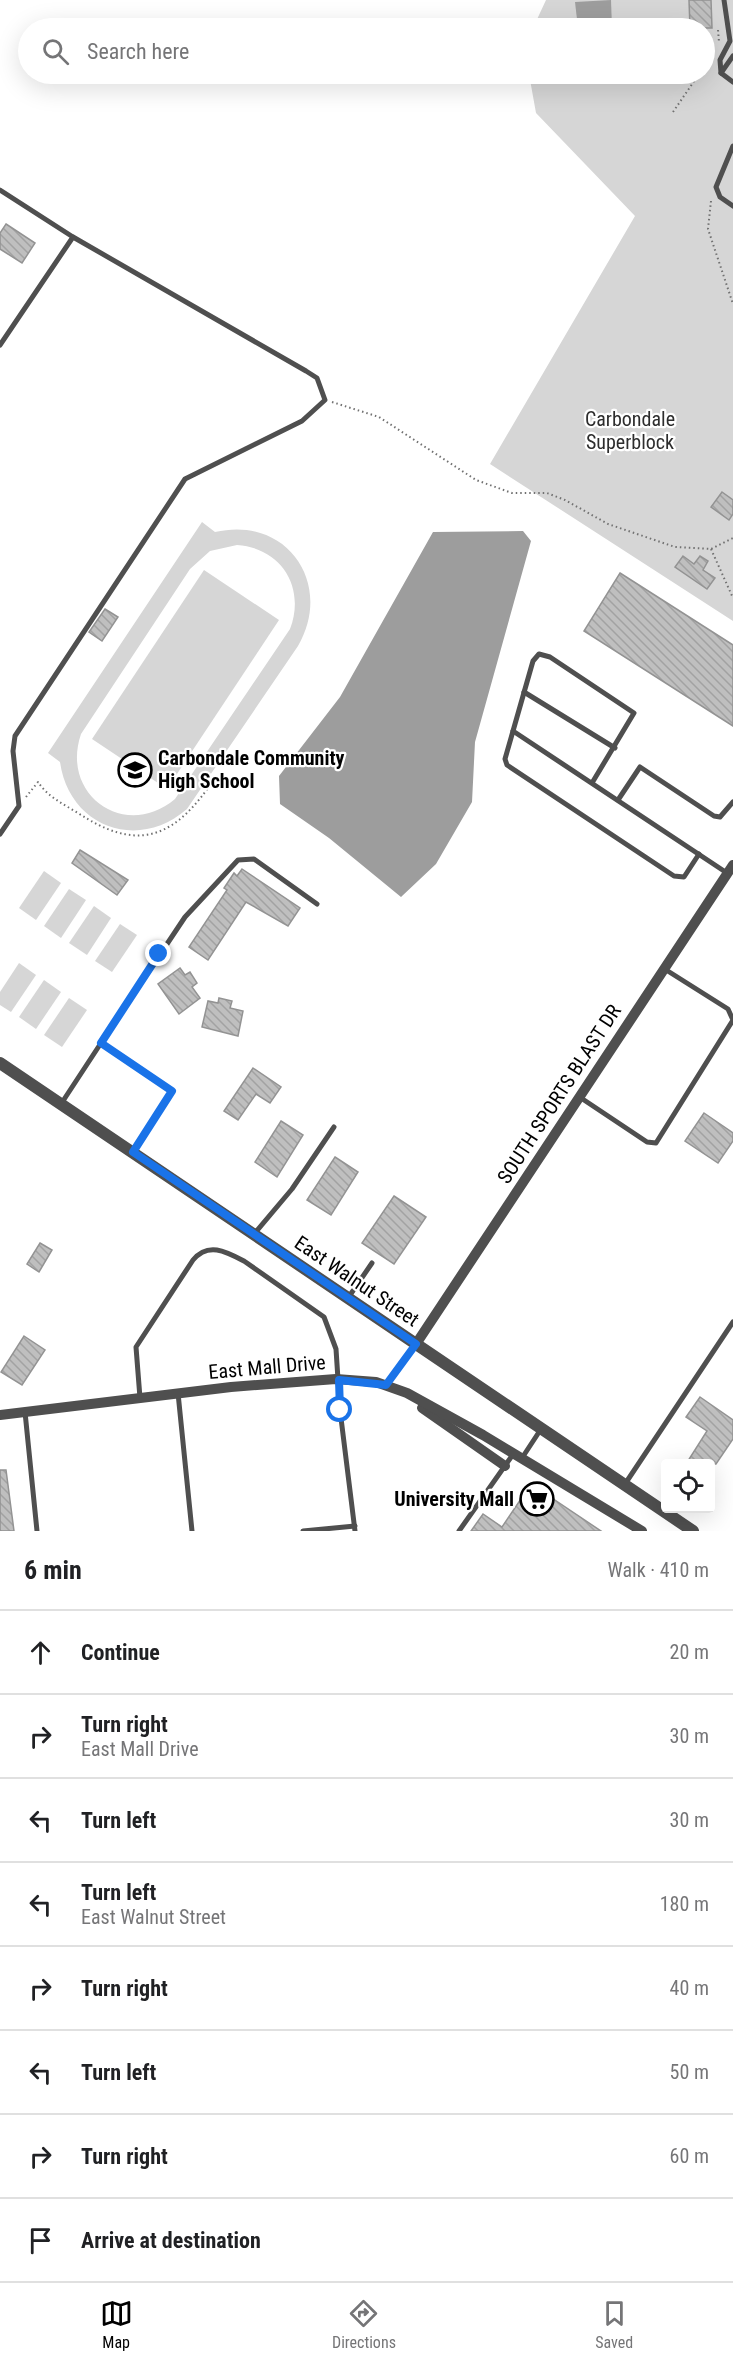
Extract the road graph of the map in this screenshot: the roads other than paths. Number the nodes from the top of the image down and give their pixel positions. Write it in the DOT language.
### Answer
graph roads {
  1 [pos="724,0"];
  2 [pos="733,56"];
  3 [pos="721,73"];
  4 [pos="733,82"];
  5 [pos="733,146"];
  6 [pos="0,190"];
  7 [pos="733,206"];
  8 [pos="73,237"];
  9 [pos="0,345"];
  10 [pos="524,692"];
  11 [pos="513,731"];
  12 [pos="615,748"];
  13 [pos="592,783"];
  14 [pos="618,800"];
  15 [pos="733,802"];
  16 [pos="0,834"];
  17 [pos="699,854"];
  18 [pos="730,869"];
  19 [pos="317,904"];
  20 [pos="663,968"];
  21 [pos="101,1043"];
  22 [pos="0,1063"];
  23 [pos="580,1098"];
  24 [pos="62,1104"];
  25 [pos="334,1127"];
  26 [pos="133,1152"];
  27 [pos="254,1234"];
  28 [pos="372,1263"];
  29 [pos="348,1298"];
  30 [pos="733,1322"];
  31 [pos="416,1344"];
  32 [pos="339,1380"];
  33 [pos="389,1386"];
  34 [pos="178,1393"];
  35 [pos="140,1398"];
  36 [pos="25,1412"];
  37 [pos="0,1415"];
  38 [pos="542,1428"];
  39 [pos="518,1455"];
  40 [pos="505,1466"];
  41 [pos="625,1484"];
  42 [pos="355,1528"];
  43 [pos="37,1531"];
  44 [pos="192,1531"];
  45 [pos="303,1531"];
  46 [pos="459,1531"];
  47 [pos="642,1531"];
  48 [pos="693,1531"];
  1 -- 3 [label="lane"];
  2 -- 3 [label="lane"];
  3 -- 4 [label="lane"];
  5 -- 7 [label="lane"];
  6 -- 8 [label="lane"];
  8 -- 9 [label="lane"];
  8 -- 16 [label="lane"];
  10 -- 11 [label="lane"];
  10 -- 12 [label="lane"];
  10 -- 12 [label="lane"];
  11 -- 13 [label="lane"];
  11 -- 17 [label="lane"];
  12 -- 13 [label="lane"];
  13 -- 14 [label="lane"];
  14 -- 15 [label="lane"];
  14 -- 17 [label="lane"];
  17 -- 18 [label="lane"];
  18 -- 20 [label="street, SOUTH SPORTS BLAST DR"];
  19 -- 21 [label="lane"];
  20 -- 23 [label="street, SOUTH SPORTS BLAST DR"];
  20 -- 23 [label="lane"];
  21 -- 24 [label="lane"];
  21 -- 26 [label="lane"];
  22 -- 24 [label="street, East Walnut Street"];
  23 -- 31 [label="street, SOUTH SPORTS BLAST DR"];
  24 -- 26 [label="street, East Walnut Street"];
  25 -- 27 [label="lane"];
  26 -- 27 [label="street, East Walnut Street"];
  27 -- 29 [label="street, East Walnut Street"];
  28 -- 29 [label="lane"];
  29 -- 31 [label="street, East Walnut Street"];
  30 -- 41 [label="lane"];
  31 -- 33 [label="lane"];
  31 -- 38 [label="street, East Walnut Street"];
  32 -- 33 [label="street, East Mall Drive"];
  32 -- 34 [label="street, East Mall Drive"];
  32 -- 35 [label="lane"];
  32 -- 42 [label="lane"];
  33 -- 39 [label="street, East Mall Drive"];
  33 -- 40 [label="street"];
  34 -- 35 [label="street, East Mall Drive"];
  34 -- 44 [label="lane"];
  35 -- 36 [label="street, East Mall Drive"];
  36 -- 37 [label="street, East Mall Drive"];
  36 -- 43 [label="lane"];
  38 -- 39 [label="lane"];
  38 -- 41 [label="street, East Walnut Street"];
  39 -- 40 [label="lane"];
  39 -- 47 [label="street, East Mall Drive"];
  40 -- 46 [label="lane"];
  41 -- 48 [label="street, East Walnut Street"];
  42 -- 45 [label="lane"];
}
